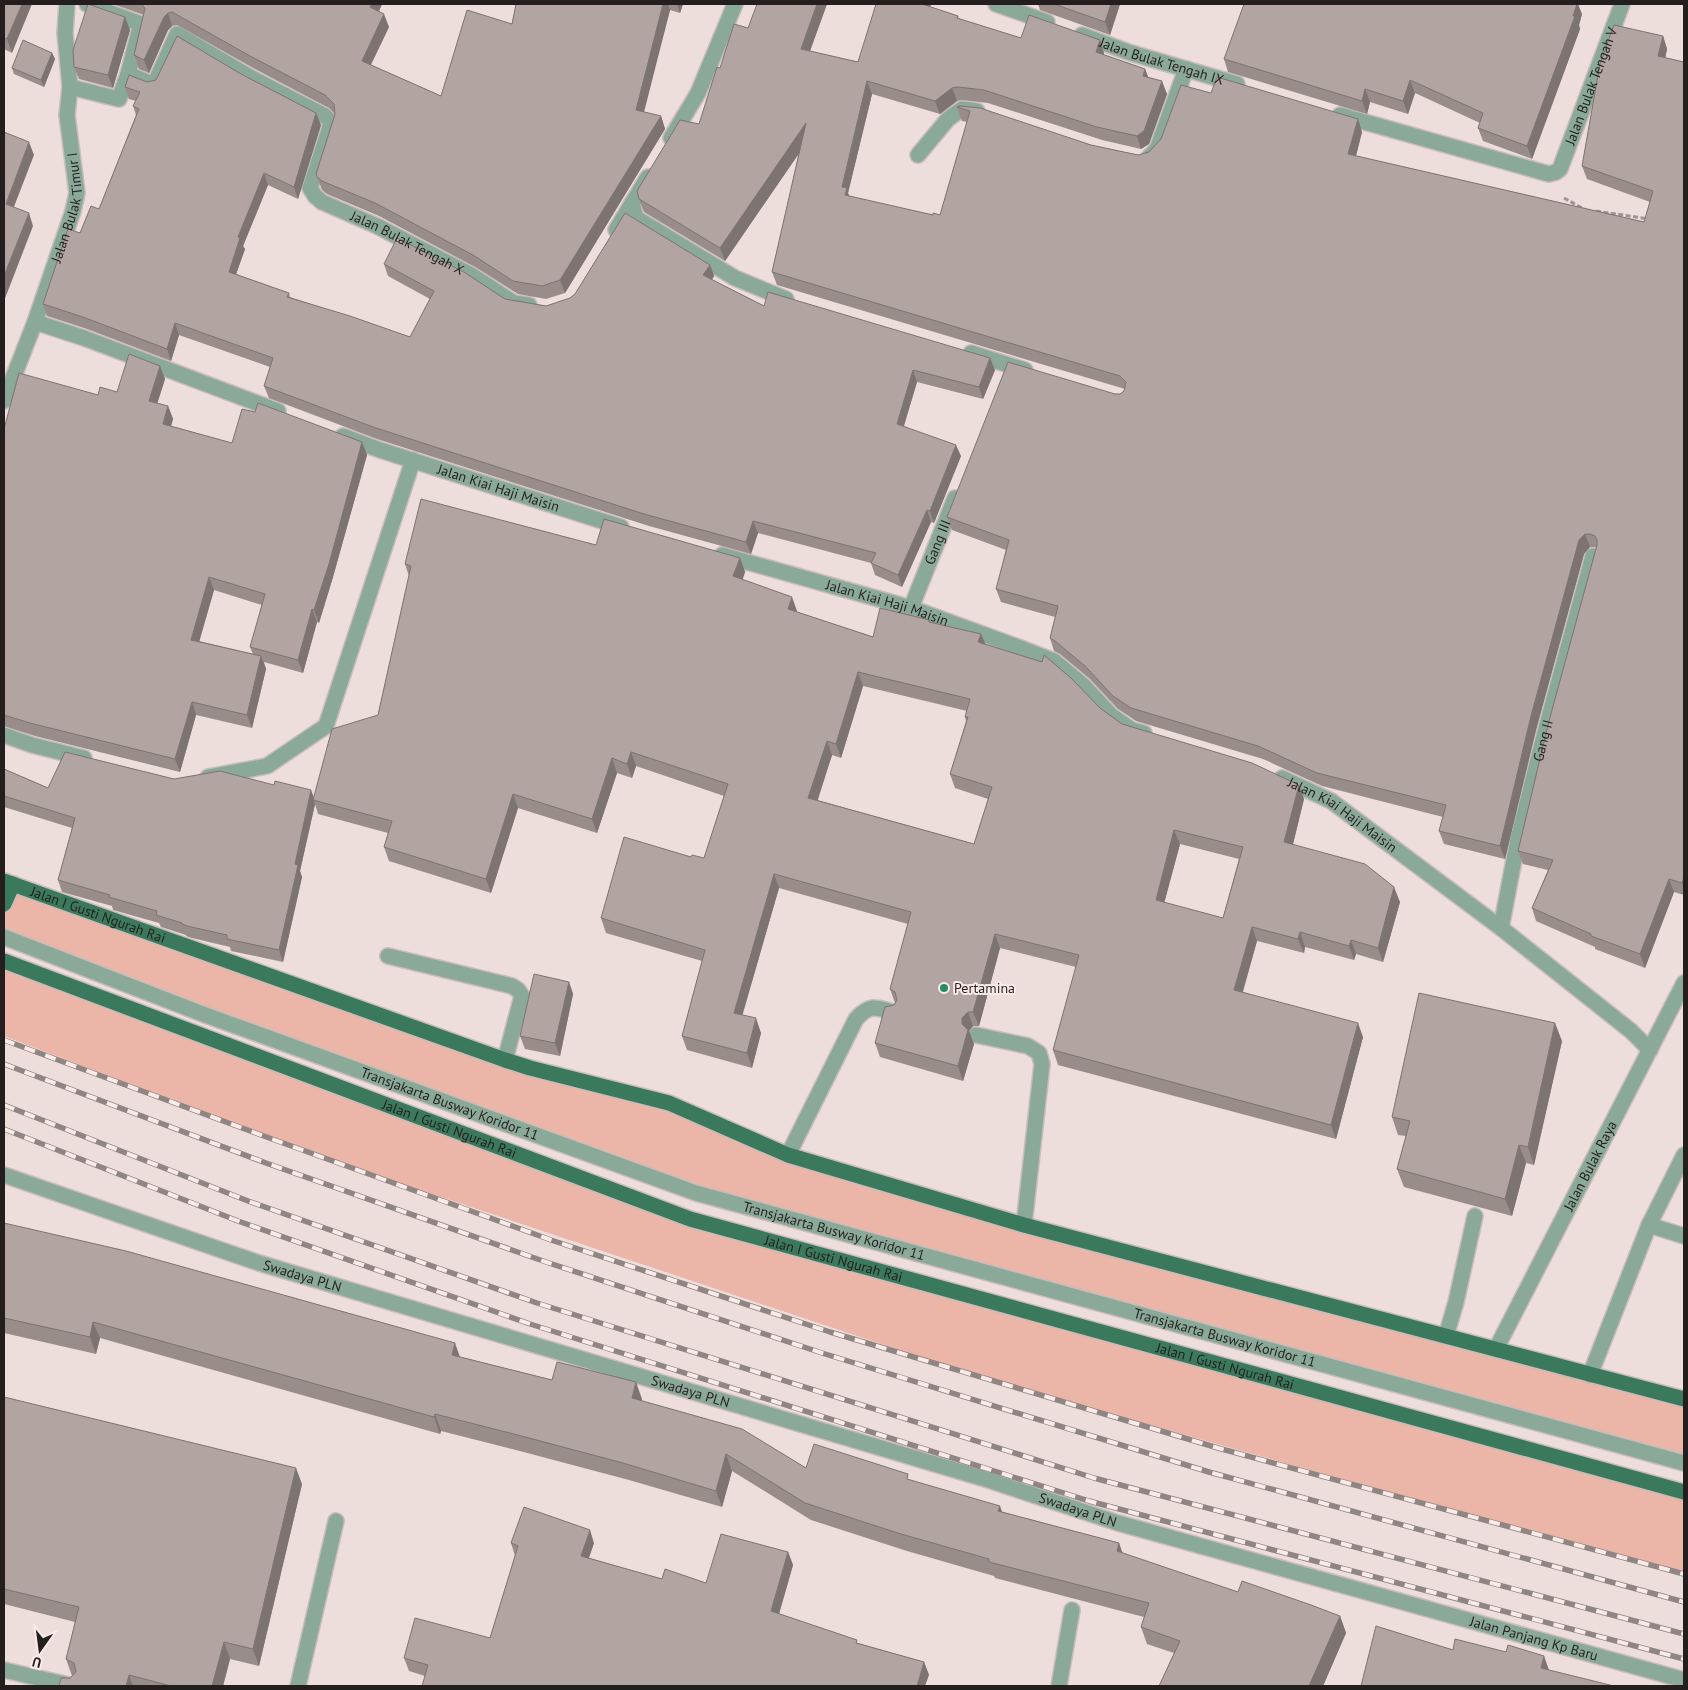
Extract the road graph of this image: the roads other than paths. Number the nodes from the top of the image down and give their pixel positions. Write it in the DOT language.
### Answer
graph roads {
  1 [pos="66,4"];
  2 [pos="87,4"];
  3 [pos="735,4"];
  4 [pos="996,4"];
  5 [pos="1622,4"];
  6 [pos="1186,69"];
  7 [pos="128,74"];
  8 [pos="70,87"];
  9 [pos="1251,89"];
  10 [pos="1326,111"];
  11 [pos="987,112"];
  12 [pos="918,155"];
  13 [pos="1133,157"];
  14 [pos="632,203"];
  15 [pos="607,244"];
  16 [pos="803,304"];
  17 [pos="547,309"];
  18 [pos="35,322"];
  19 [pos="961,350"];
  20 [pos="1008,364"];
  21 [pos="1036,373"];
  22 [pos="1001,382"];
  23 [pos="4,401"];
  24 [pos="288,415"];
  25 [pos="334,432"];
  26 [pos="413,460"];
  27 [pos="960,487"];
  28 [pos="636,532"];
  29 [pos="703,550"];
  30 [pos="1593,556"];
  31 [pos="911,608"];
  32 [pos="4,735"];
  33 [pos="1155,736"];
  34 [pos="97,762"];
  35 [pos="1269,772"];
  36 [pos="190,781"];
  37 [pos="8,882"];
  38 [pos="4,904"];
  39 [pos="1501,928"];
  40 [pos="4,937"];
  41 [pos="388,956"];
  42 [pos="4,961"];
  43 [pos="1684,983"];
  44 [pos="893,1012"];
  45 [pos="976,1035"];
  46 [pos="1650,1050"];
  47 [pos="505,1060"];
  48 [pos="1684,1155"];
  49 [pos="788,1156"];
  50 [pos="4,1175"];
  51 [pos="1475,1216"];
  52 [pos="1024,1225"];
  53 [pos="1649,1225"];
  54 [pos="1684,1236"];
  55 [pos="1446,1336"];
  56 [pos="1496,1349"];
  57 [pos="1590,1375"];
  58 [pos="1684,1399"];
  59 [pos="1684,1463"];
  60 [pos="1684,1492"];
  61 [pos="336,1521"];
  62 [pos="1382,1596"];
  63 [pos="1072,1610"];
  64 [pos="4,1670"];
  65 [pos="1684,1680"];
  66 [pos="73,1686"];
  67 [pos="298,1686"];
  68 [pos="1059,1686"];
  1 -- 8 [label="street, Jalan Bulak Timur I"];
  2 -- 7 [label="street"];
  3 -- 14 [label="street"];
  4 -- 6 [label="street, Jalan Bulak Tengah IX"];
  5 -- 10 [label="street, Jalan Bulak Tengah V"];
  6 -- 9 [label="street, Jalan Bulak Tengah IX"];
  6 -- 13 [label="street"];
  7 -- 8 [label="street"];
  7 -- 17 [label="street, Jalan Bulak Tengah X"];
  8 -- 18 [label="street, Jalan Bulak Timur I"];
  11 -- 12 [label="street"];
  14 -- 15 [label="street"];
  14 -- 16 [label="street"];
  18 -- 23 [label="street, Jalan Bulak Timur I"];
  18 -- 24 [label="street"];
  19 -- 20 [label="street"];
  20 -- 21 [label="street"];
  20 -- 22 [label="street"];
  25 -- 26 [label="street, Jalan Kiai Haji Maisin"];
  26 -- 28 [label="street, Jalan Kiai Haji Maisin"];
  26 -- 36 [label="street"];
  27 -- 31 [label="street, Gang III"];
  29 -- 31 [label="street, Jalan Kiai Haji Maisin"];
  30 -- 39 [label="street, Gang II"];
  31 -- 33 [label="street, Jalan Kiai Haji Maisin"];
  32 -- 34 [label="street"];
  35 -- 39 [label="street, Jalan Kiai Haji Maisin"];
  37 -- 38 [label="main road"];
  37 -- 47 [label="main road, Jalan I Gusti Ngurah Rai"];
  39 -- 46 [label="street, Jalan Kiai Haji Maisin"];
  40 -- 59 [label="street, Transjakarta Busway Koridor 11"];
  41 -- 47 [label="street"];
  42 -- 60 [label="main road, Jalan I Gusti Ngurah Rai"];
  43 -- 46 [label="street, Jalan Bulak Raya"];
  44 -- 49 [label="street"];
  45 -- 52 [label="street"];
  46 -- 56 [label="street, Jalan Bulak Raya"];
  47 -- 49 [label="main road, Jalan I Gusti Ngurah Rai"];
  48 -- 53 [label="street"];
  49 -- 52 [label="main road, Jalan I Gusti Ngurah Rai"];
  50 -- 62 [label="street, Swadaya PLN"];
  51 -- 55 [label="street"];
  52 -- 55 [label="main road, Jalan I Gusti Ngurah Rai"];
  53 -- 54 [label="street"];
  53 -- 57 [label="street"];
  55 -- 56 [label="main road, Jalan I Gusti Ngurah Rai"];
  56 -- 57 [label="main road, Jalan I Gusti Ngurah Rai"];
  57 -- 58 [label="main road, Jalan I Gusti Ngurah Rai"];
  61 -- 67 [label="street"];
  62 -- 65 [label="street, Jalan Panjang Kp Baru"];
  63 -- 68 [label="street"];
  64 -- 66 [label="street"];
}
